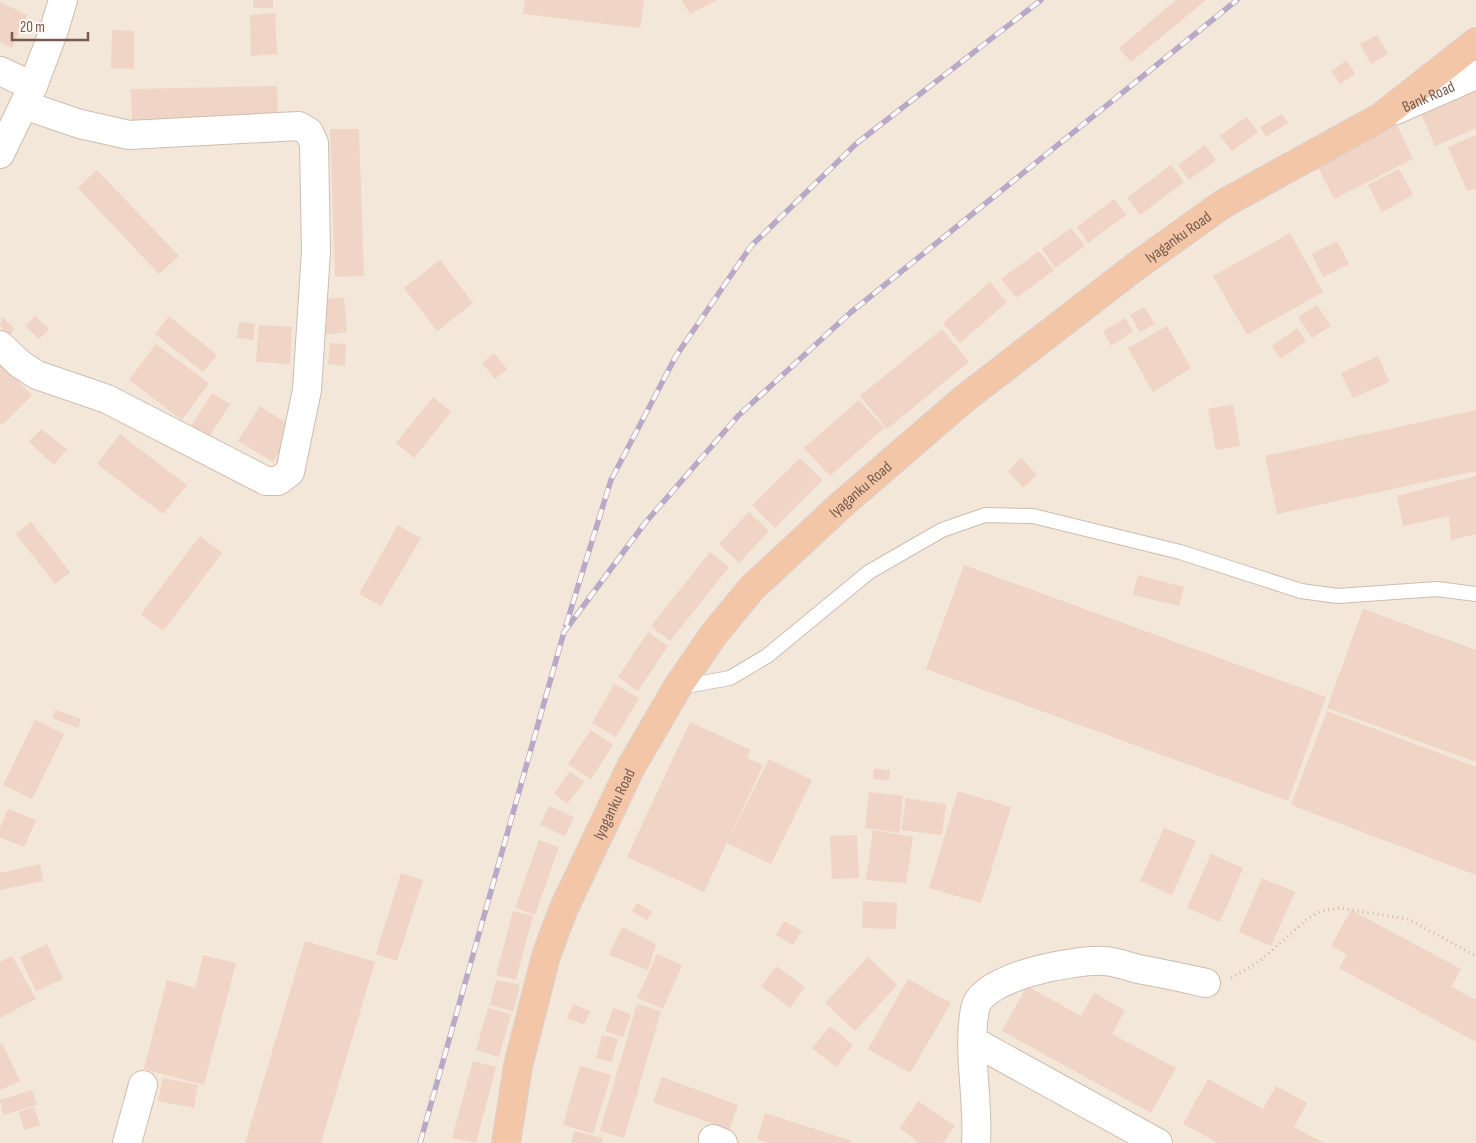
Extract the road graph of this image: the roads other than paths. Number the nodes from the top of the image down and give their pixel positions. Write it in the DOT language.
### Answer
graph roads {
  1 [pos="64,0"];
  2 [pos="1476,42"];
  3 [pos="0,71"];
  4 [pos="1476,75"];
  5 [pos="28,95"];
  6 [pos="1381,117"];
  7 [pos="0,154"];
  8 [pos="0,345"];
  9 [pos="1476,594"];
  10 [pos="677,688"];
  11 [pos="1206,983"];
  12 [pos="973,1041"];
  13 [pos="143,1085"];
  14 [pos="127,1143"];
  15 [pos="506,1143"];
  16 [pos="976,1143"];
  17 [pos="1158,1143"];
  1 -- 5 [label="street"];
  2 -- 6 [label="highway, Iyaganku Road"];
  3 -- 5 [label="street"];
  4 -- 6 [label="street, Bank Road"];
  5 -- 7 [label="street"];
  5 -- 8 [label="street"];
  6 -- 10 [label="highway, Iyaganku Road"];
  9 -- 10 [label="lane"];
  10 -- 15 [label="highway, Iyaganku Road"];
  11 -- 12 [label="street"];
  12 -- 16 [label="street"];
  12 -- 17 [label="street"];
  13 -- 14 [label="street"];
}
